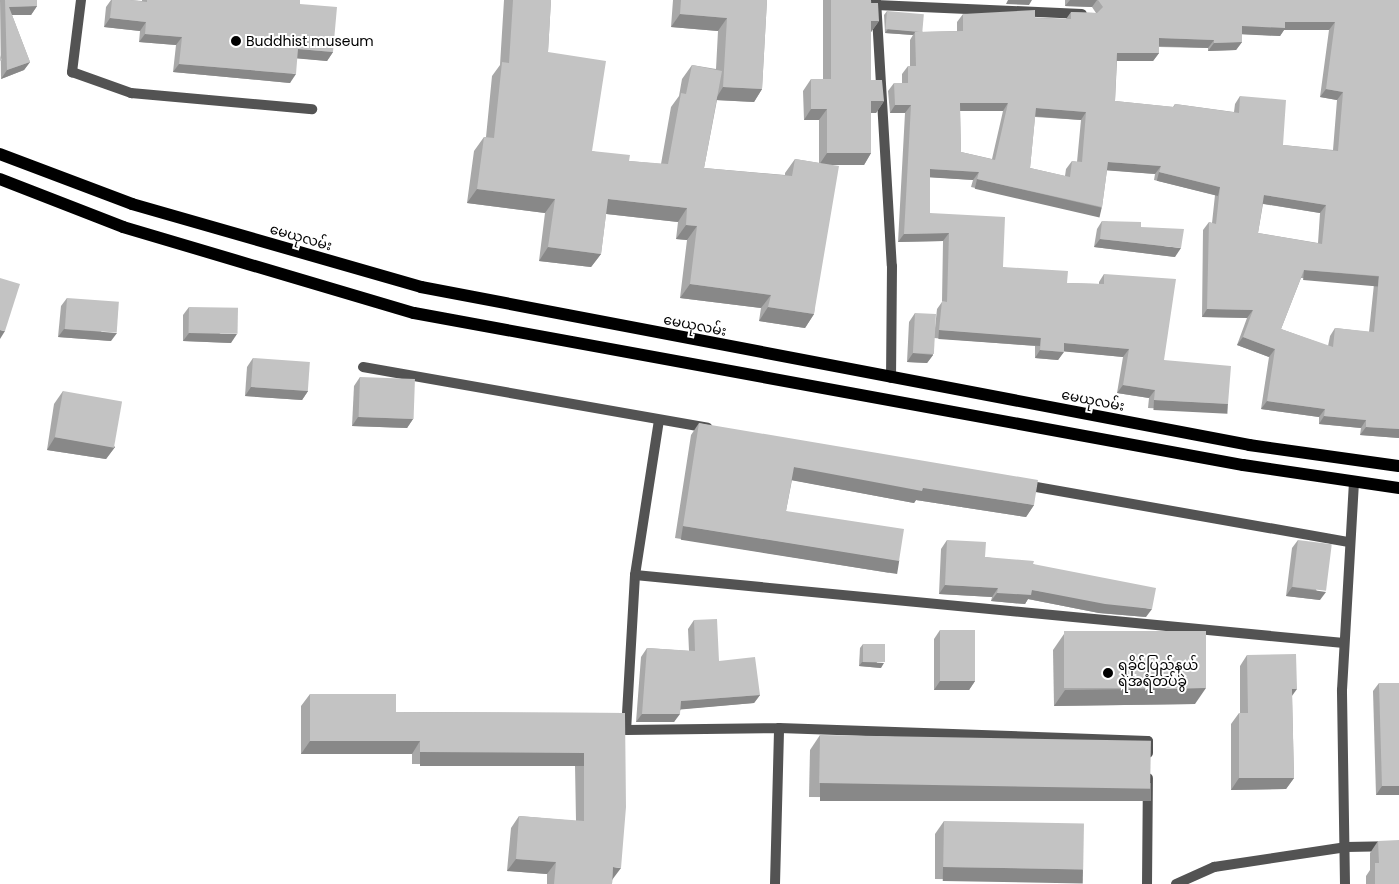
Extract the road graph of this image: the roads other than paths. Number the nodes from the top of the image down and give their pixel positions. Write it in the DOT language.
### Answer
graph roads {
  1 [pos="81,0"];
  2 [pos="876,2"];
  3 [pos="1091,14"];
  4 [pos="312,109"];
  5 [pos="0,154"];
  6 [pos="0,179"];
  7 [pos="363,367"];
  8 [pos="891,378"];
  9 [pos="659,420"];
  10 [pos="718,430"];
  11 [pos="1399,466"];
  12 [pos="1009,482"];
  13 [pos="1354,482"];
  14 [pos="1399,488"];
  15 [pos="1349,542"];
  16 [pos="635,575"];
  17 [pos="1344,643"];
  18 [pos="780,728"];
  19 [pos="1399,846"];
  20 [pos="1346,847"];
  21 [pos="775,884"];
  22 [pos="1147,884"];
  23 [pos="1176,884"];
  24 [pos="1345,884"];
  1 -- 4 [label="street"];
  2 -- 3 [label="street"];
  2 -- 8 [label="street"];
  5 -- 8 [label="main road, မေယုလမ်း"];
  6 -- 13 [label="main road"];
  7 -- 9 [label="street"];
  8 -- 11 [label="main road, မေယုလမ်း"];
  9 -- 10 [label="street"];
  9 -- 16 [label="street"];
  12 -- 15 [label="street"];
  13 -- 14 [label="main road"];
  13 -- 15 [label="street"];
  15 -- 17 [label="street"];
  16 -- 17 [label="street"];
  16 -- 18 [label="street"];
  17 -- 20 [label="street"];
  18 -- 21 [label="street"];
  18 -- 22 [label="street"];
  19 -- 20 [label="street"];
  20 -- 23 [label="street"];
  20 -- 24 [label="street"];
}
